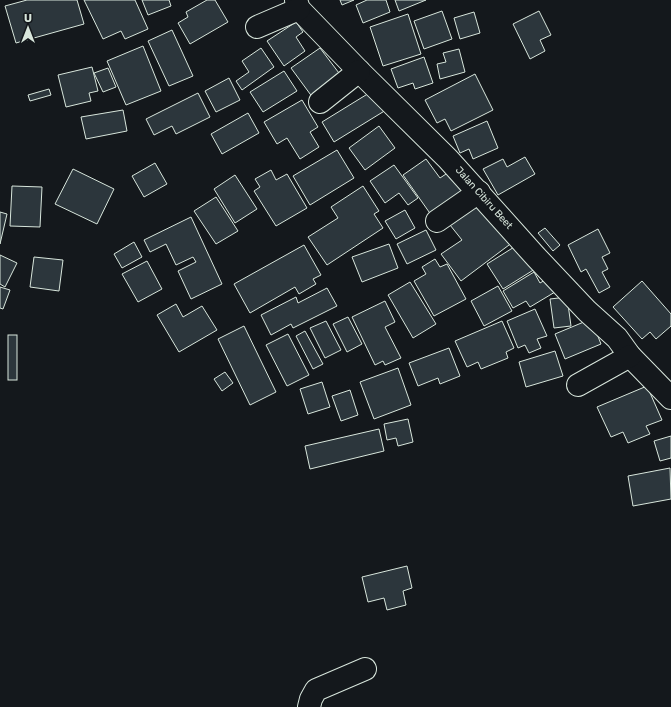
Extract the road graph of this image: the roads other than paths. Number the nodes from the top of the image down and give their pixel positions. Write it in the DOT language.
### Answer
graph roads {
  1 [pos="297,5"];
  2 [pos="257,27"];
  3 [pos="359,71"];
  4 [pos="320,102"];
  5 [pos="479,192"];
  6 [pos="438,221"];
  7 [pos="630,356"];
  8 [pos="578,385"];
  9 [pos="671,398"];
  10 [pos="365,669"];
  11 [pos="309,707"];
  1 -- 2 [label="street"];
  1 -- 3 [label="street, Jalan Cibiru Beet"];
  3 -- 4 [label="street"];
  3 -- 5 [label="street, Jalan Cibiru Beet"];
  5 -- 6 [label="street"];
  5 -- 7 [label="street, Jalan Cibiru Beet"];
  7 -- 8 [label="street"];
  7 -- 9 [label="street, Jalan Cibiru Beet"];
  10 -- 11 [label="street"];
}
